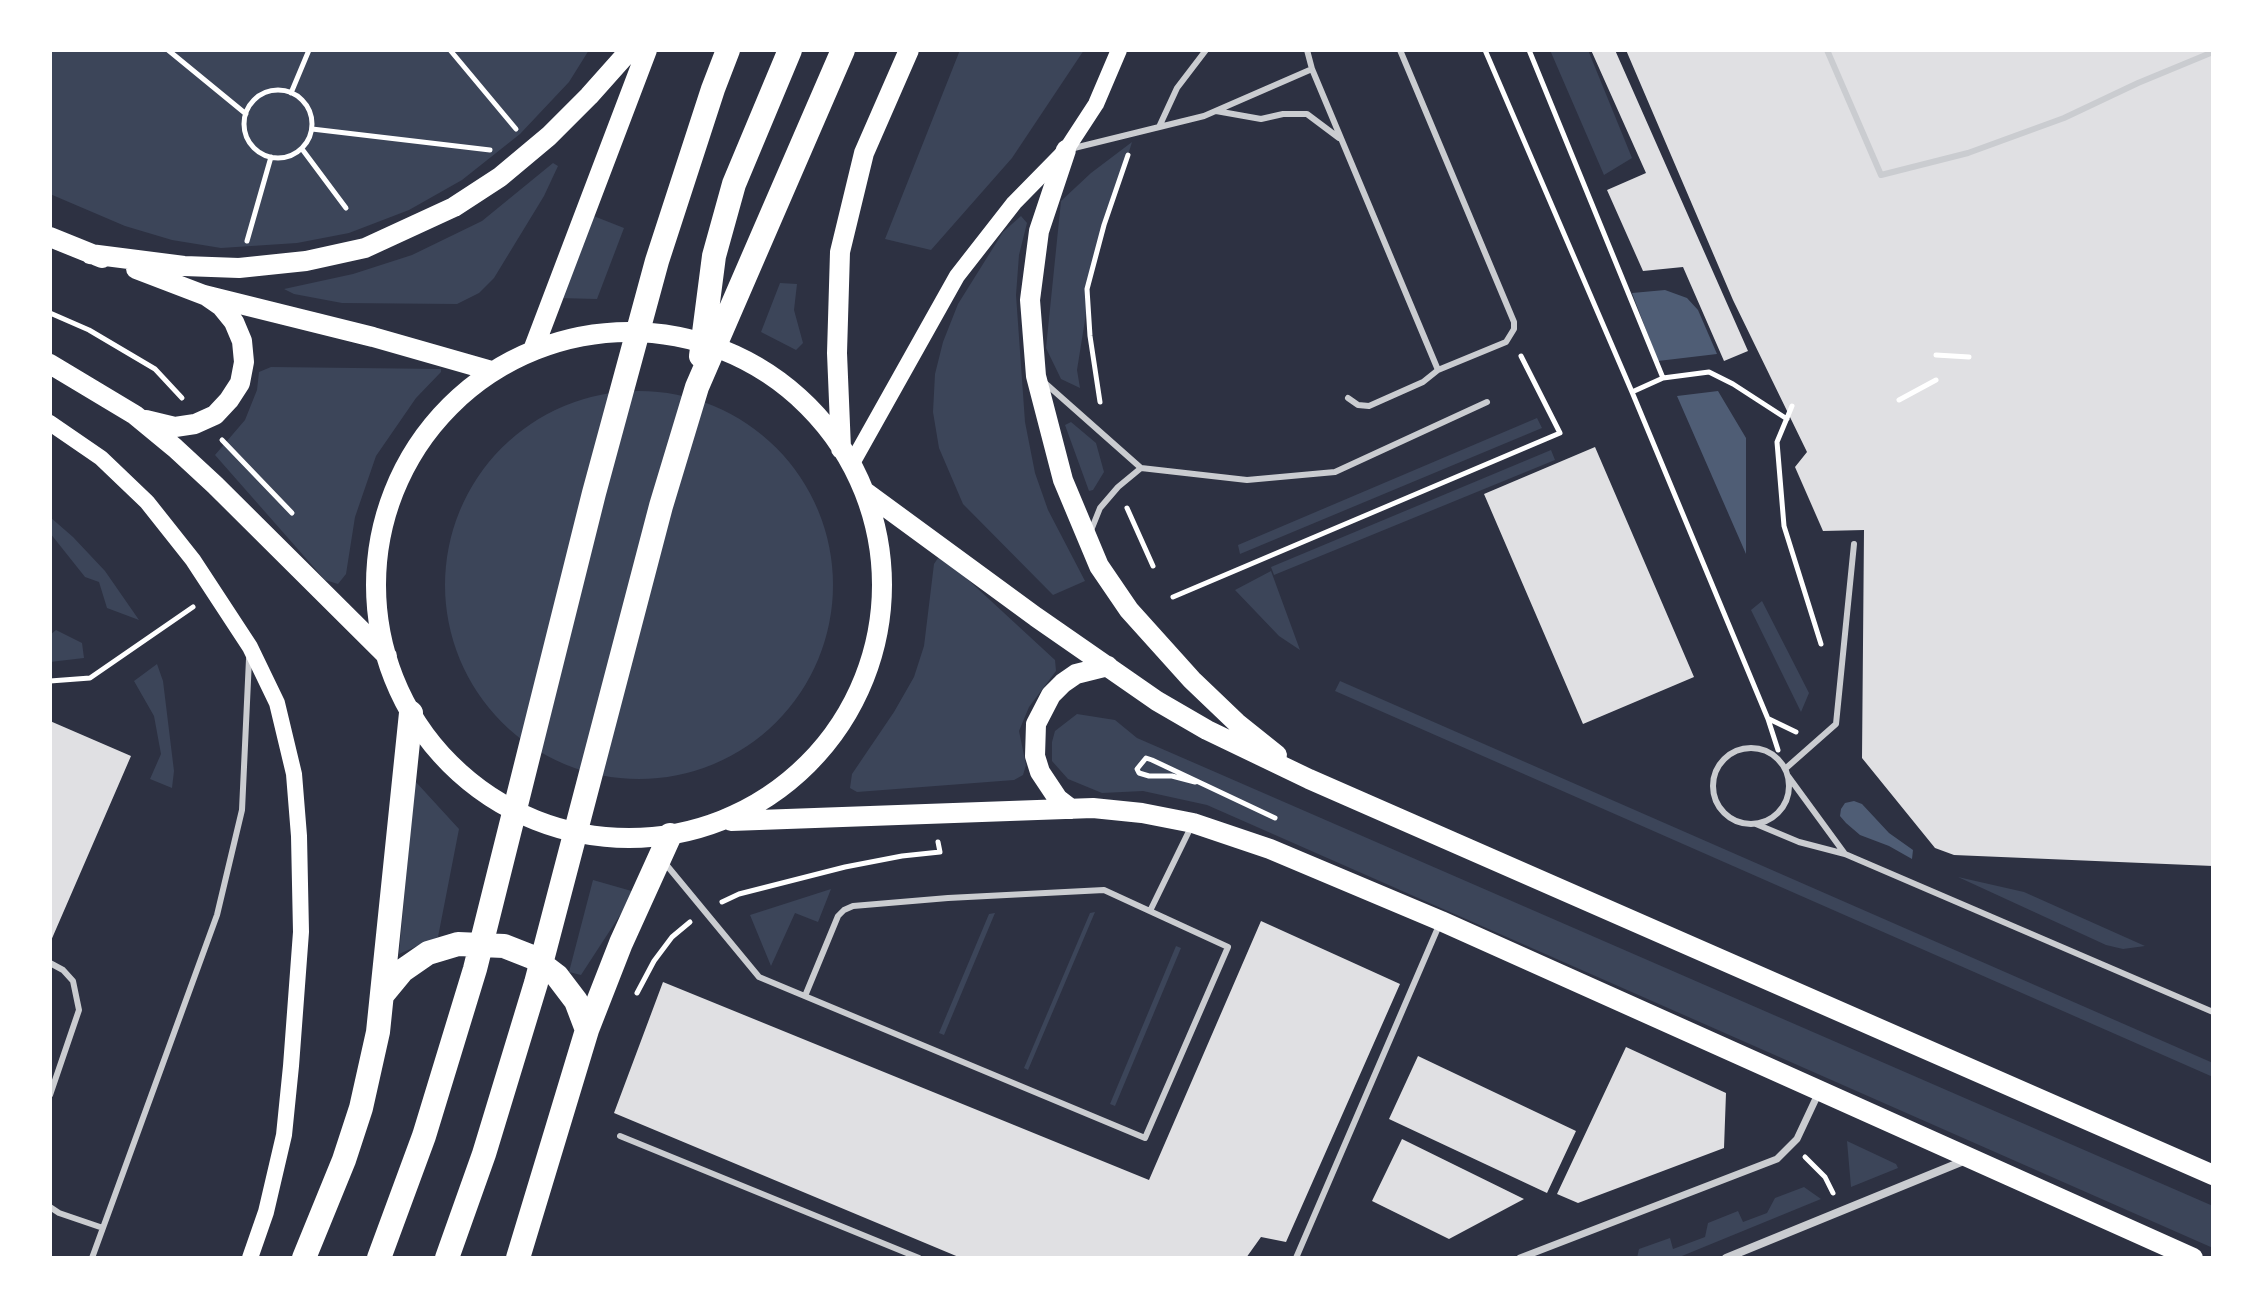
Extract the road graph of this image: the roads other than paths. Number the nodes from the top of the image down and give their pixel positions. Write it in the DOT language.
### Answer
graph roads {
  1 [pos="630,50"];
  2 [pos="647,50"];
  3 [pos="728,50"];
  4 [pos="790,50"];
  5 [pos="843,50"];
  6 [pos="909,50"];
  7 [pos="1119,50"];
  8 [pos="1206,50"];
  9 [pos="1307,50"];
  10 [pos="1400,50"];
  11 [pos="1827,50"];
  12 [pos="2213,52"];
  13 [pos="1312,69"];
  14 [pos="1216,111"];
  15 [pos="1159,127"];
  16 [pos="1342,140"];
  17 [pos="1066,150"];
  18 [pos="50,237"];
  19 [pos="90,254"];
  20 [pos="204,295"];
  21 [pos="533,350"];
  22 [pos="50,364"];
  23 [pos="1438,370"];
  24 [pos="492,371"];
  25 [pos="1036,376"];
  26 [pos="697,387"];
  27 [pos="1348,398"];
  28 [pos="1487,402"];
  29 [pos="135,415"];
  30 [pos="50,423"];
  31 [pos="846,457"];
  32 [pos="1141,468"];
  33 [pos="864,491"];
  34 [pos="1087,539"];
  35 [pos="1854,544"];
  36 [pos="250,647"];
  37 [pos="387,657"];
  38 [pos="1108,666"];
  39 [pos="411,713"];
  40 [pos="1785,769"];
  41 [pos="1309,779"];
  42 [pos="1071,809"];
  43 [pos="719,822"];
  44 [pos="1193,823"];
  45 [pos="1756,824"];
  46 [pos="665,846"];
  47 [pos="1845,854"];
  48 [pos="1150,911"];
  49 [pos="1441,921"];
  50 [pos="50,963"];
  51 [pos="383,994"];
  52 [pos="805,996"];
  53 [pos="2213,1012"];
  54 [pos="587,1030"];
  55 [pos="1819,1090"];
  56 [pos="50,1095"];
  57 [pos="620,1136"];
  58 [pos="1971,1158"];
  59 [pos="2213,1175"];
  60 [pos="50,1207"];
  61 [pos="103,1228"];
  62 [pos="92,1258"];
  63 [pos="250,1258"];
  64 [pos="304,1258"];
  65 [pos="379,1258"];
  66 [pos="447,1258"];
  67 [pos="518,1258"];
  68 [pos="919,1258"];
  69 [pos="1296,1258"];
  70 [pos="1520,1258"];
  71 [pos="1726,1258"];
  72 [pos="2193,1258"];
  1 -- 19 [label="main road"];
  2 -- 21 [label="main road"];
  3 -- 65 [label="highway"];
  4 -- 26 [label="highway"];
  5 -- 26 [label="highway"];
  6 -- 31 [label="main road"];
  7 -- 17 [label="main road"];
  8 -- 15 [label="lane"];
  9 -- 13 [label="lane"];
  10 -- 23 [label="lane"];
  11 -- 12 [label="lane"];
  13 -- 14 [label="lane"];
  13 -- 16 [label="lane"];
  14 -- 15 [label="lane"];
  14 -- 16 [label="lane"];
  15 -- 17 [label="lane"];
  16 -- 23 [label="lane"];
  17 -- 25 [label="main road"];
  17 -- 31 [label="main road"];
  18 -- 19 [label="main road"];
  19 -- 20 [label="main road"];
  20 -- 24 [label="main road"];
  20 -- 29 [label="main road"];
  21 -- 24 [label="main road"];
  21 -- 31 [label="main road"];
  22 -- 29 [label="main road"];
  23 -- 27 [label="lane"];
  24 -- 37 [label="main road"];
  25 -- 32 [label="lane"];
  25 -- 34 [label="main road"];
  26 -- 66 [label="highway"];
  28 -- 32 [label="lane"];
  29 -- 37 [label="main road"];
  30 -- 36 [label="main road"];
  31 -- 33 [label="main road"];
  32 -- 34 [label="lane"];
  33 -- 38 [label="main road"];
  33 -- 43 [label="main road"];
  34 -- 41 [label="main road"];
  35 -- 40 [label="lane"];
  36 -- 61 [label="lane"];
  36 -- 63 [label="main road"];
  37 -- 39 [label="main road"];
  38 -- 41 [label="main road"];
  38 -- 42 [label="main road"];
  39 -- 46 [label="main road"];
  39 -- 51 [label="highway"];
  40 -- 45 [label="lane"];
  40 -- 45 [label="lane"];
  40 -- 47 [label="lane"];
  41 -- 59 [label="main road"];
  42 -- 43 [label="main road"];
  42 -- 44 [label="main road"];
  43 -- 46 [label="main road"];
  44 -- 48 [label="lane"];
  44 -- 49 [label="main road"];
  45 -- 47 [label="lane"];
  46 -- 52 [label="lane"];
  46 -- 54 [label="highway"];
  47 -- 53 [label="lane"];
  48 -- 52 [label="lane"];
  48 -- 52 [label="lane"];
  49 -- 55 [label="main road"];
  49 -- 69 [label="lane"];
  50 -- 56 [label="lane"];
  51 -- 54 [label="highway"];
  51 -- 64 [label="highway"];
  54 -- 67 [label="highway"];
  55 -- 58 [label="main road"];
  55 -- 70 [label="street"];
  57 -- 68 [label="lane"];
  58 -- 71 [label="street"];
  58 -- 72 [label="main road"];
  60 -- 61 [label="lane"];
  61 -- 62 [label="lane"];
}
